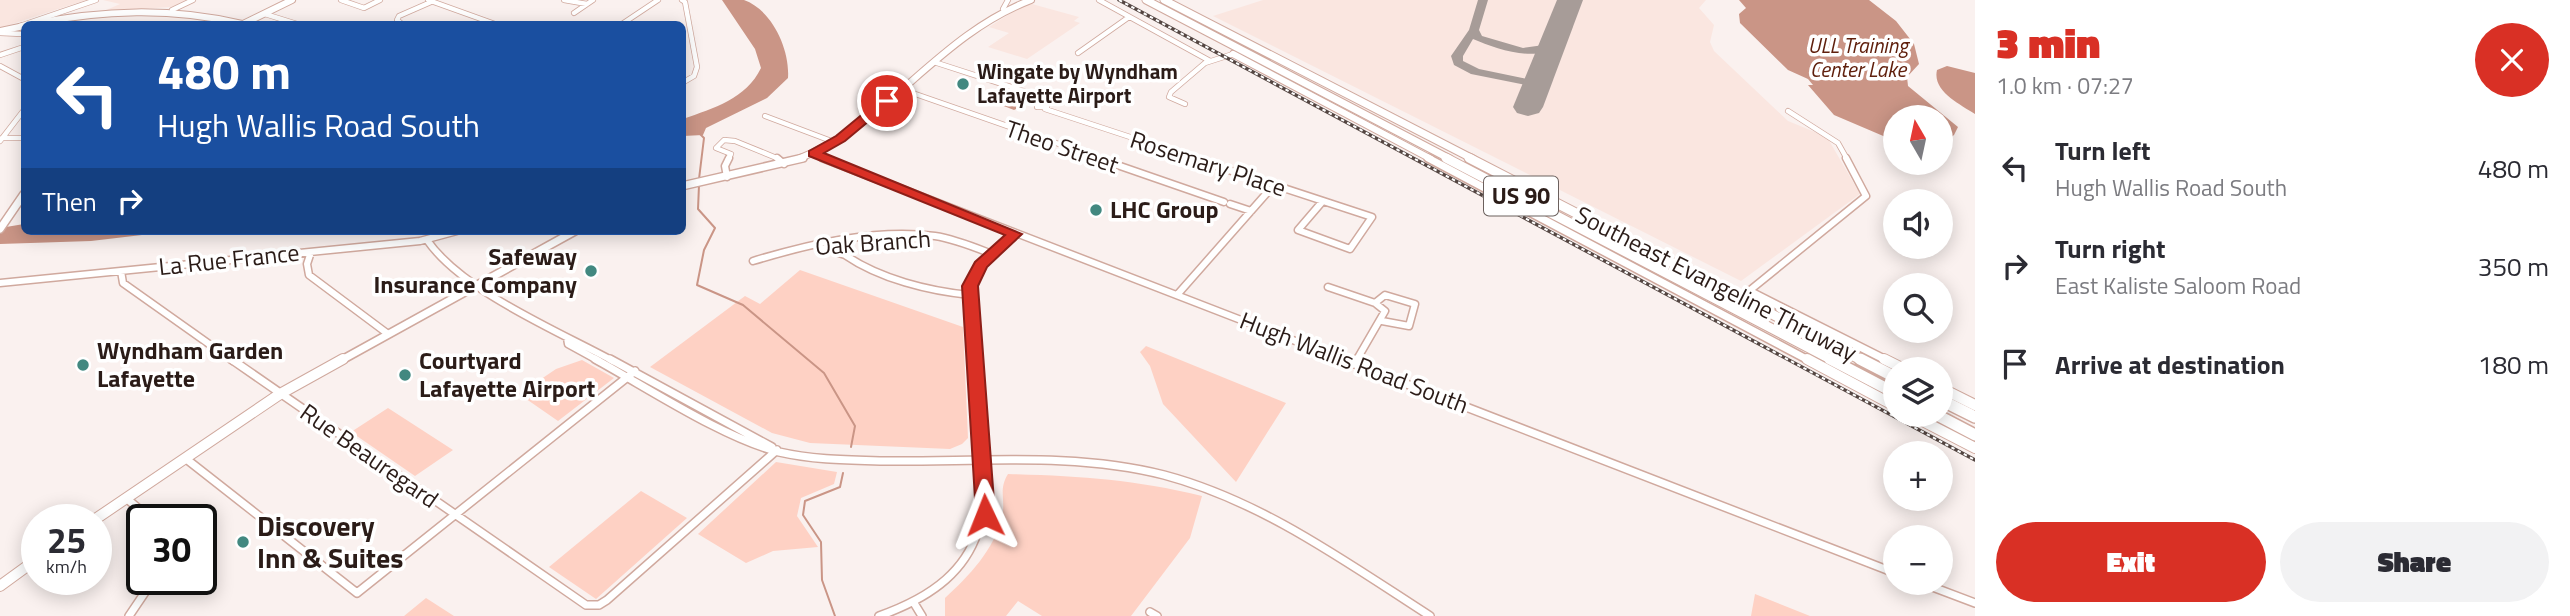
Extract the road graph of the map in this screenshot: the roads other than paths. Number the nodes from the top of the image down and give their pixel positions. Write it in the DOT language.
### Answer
graph roads {
  1 [pos="89,0"];
  2 [pos="96,0"];
  3 [pos="193,0"];
  4 [pos="292,0"];
  5 [pos="341,0"];
  6 [pos="380,0"];
  7 [pos="564,0"];
  8 [pos="593,0"];
  9 [pos="658,0"];
  10 [pos="682,0"];
  11 [pos="1008,0"];
  12 [pos="1031,0"];
  13 [pos="1099,0"];
  14 [pos="1146,0"];
  15 [pos="430,1"];
  16 [pos="1166,1"];
  17 [pos="83,4"];
  18 [pos="587,4"];
  19 [pos="1003,9"];
  20 [pos="172,10"];
  21 [pos="57,13"];
  22 [pos="574,13"];
  23 [pos="268,15"];
  24 [pos="1129,17"];
  25 [pos="62,19"];
  26 [pos="34,21"];
  27 [pos="50,21"];
  28 [pos="227,21"];
  29 [pos="251,21"];
  30 [pos="283,21"];
  31 [pos="287,21"];
  32 [pos="398,21"];
  33 [pos="487,21"];
  34 [pos="626,21"];
  35 [pos="21,26"];
  36 [pos="21,27"];
  37 [pos="690,28"];
  38 [pos="11,29"];
  39 [pos="686,30"];
  40 [pos="0,32"];
  41 [pos="21,33"];
  42 [pos="21,34"];
  43 [pos="21,48"];
  44 [pos="1237,52"];
  45 [pos="1078,53"];
  46 [pos="1270,54"];
  47 [pos="0,55"];
  48 [pos="1210,61"];
  49 [pos="933,62"];
  50 [pos="0,66"];
  51 [pos="21,77"];
  52 [pos="686,81"];
  53 [pos="901,89"];
  54 [pos="1185,104"];
  55 [pos="1788,111"];
  56 [pos="21,114"];
  57 [pos="765,116"];
  58 [pos="21,138"];
  59 [pos="1,139"];
  60 [pos="834,142"];
  61 [pos="813,153"];
  62 [pos="784,164"];
  63 [pos="727,177"];
  64 [pos="686,186"];
  65 [pos="1273,186"];
  66 [pos="21,198"];
  67 [pos="1322,202"];
  68 [pos="1251,211"];
  69 [pos="0,229"];
  70 [pos="1015,234"];
  71 [pos="444,235"];
  72 [pos="568,235"];
  73 [pos="427,240"];
  74 [pos="842,243"];
  75 [pos="813,247"];
  76 [pos="311,252"];
  77 [pos="992,254"];
  78 [pos="845,255"];
  79 [pos="753,261"];
  80 [pos="121,271"];
  81 [pos="1685,282"];
  82 [pos="0,283"];
  83 [pos="475,286"];
  84 [pos="1328,287"];
  85 [pos="1746,294"];
  86 [pos="970,295"];
  87 [pos="1177,295"];
  88 [pos="1375,303"];
  89 [pos="1382,321"];
  90 [pos="388,334"];
  91 [pos="1883,359"];
  92 [pos="1354,363"];
  93 [pos="1883,371"];
  94 [pos="632,374"];
  95 [pos="1883,376"];
  96 [pos="1870,379"];
  97 [pos="1883,386"];
  98 [pos="280,394"];
  99 [pos="1953,394"];
  100 [pos="1883,401"];
  101 [pos="1975,405"];
  102 [pos="1953,406"];
  103 [pos="1975,417"];
  104 [pos="1953,423"];
  105 [pos="1935,427"];
  106 [pos="1975,435"];
  107 [pos="1975,448"];
  108 [pos="777,450"];
  109 [pos="186,458"];
  110 [pos="983,462"];
  111 [pos="126,498"];
  112 [pos="133,504"];
  113 [pos="112,508"];
  114 [pos="454,516"];
  115 [pos="1883,568"];
  116 [pos="21,571"];
  117 [pos="0,586"];
  118 [pos="144,595"];
  119 [pos="1953,595"];
  120 [pos="914,603"];
  121 [pos="1975,603"];
  122 [pos="129,616"];
  123 [pos="879,616"];
  124 [pos="922,616"];
  125 [pos="1430,616"];
  1 -- 17 [label="street"];
  2 -- 17 [label="street"];
  3 -- 20 [label="street"];
  4 -- 23 [label="main road"];
  5 -- 6 [label="street"];
  7 -- 18 [label="street"];
  8 -- 18 [label="street"];
  9 -- 34 [label="street"];
  10 -- 37 [label="street"];
  11 -- 19 [label="street"];
  12 -- 19 [label="main road"];
  13 -- 24 [label="street"];
  14 -- 44 [label="highway, US 90"];
  15 -- 32 [label="street"];
  15 -- 33 [label="street"];
  16 -- 46 [label="highway, Southeast Evangeline Thruway / US 90"];
  17 -- 21 [label="street"];
  18 -- 22 [label="street"];
  19 -- 49 [label="main road"];
  20 -- 25 [label="main road"];
  20 -- 28 [label="main road"];
  21 -- 25 [label="street"];
  21 -- 26 [label="street"];
  23 -- 29 [label="main road"];
  23 -- 30 [label="street"];
  23 -- 31 [label="street"];
  24 -- 45 [label="street"];
  24 -- 48 [label="street"];
  25 -- 27 [label="main road"];
  35 -- 38 [label="street"];
  36 -- 38 [label="main road"];
  37 -- 39 [label="street"];
  37 -- 52 [label="street"];
  38 -- 40 [label="main road"];
  38 -- 41 [label="street"];
  40 -- 42 [label="street"];
  43 -- 47 [label="street"];
  44 -- 46 [label="highway"];
  44 -- 48 [label="street"];
  44 -- 81 [label="highway, US 90"];
  44 -- 100 [label="main road"];
  46 -- 85 [label="highway, Southeast Evangeline Thruway / US 90"];
  48 -- 54 [label="street"];
  49 -- 53 [label="main road"];
  49 -- 65 [label="street, Rosemary Place"];
  50 -- 51 [label="street"];
  53 -- 60 [label="main road"];
  53 -- 68 [label="street, Theo Street"];
  55 -- 85 [label="street"];
  56 -- 59 [label="street"];
  57 -- 60 [label="street"];
  58 -- 59 [label="street"];
  60 -- 61 [label="main road"];
  61 -- 62 [label="main road"];
  61 -- 70 [label="street, Hugh Wallis Road South"];
  62 -- 63 [label="main road"];
  62 -- 63 [label="street"];
  63 -- 64 [label="main road"];
  65 -- 67 [label="street, Rosemary Place"];
  65 -- 68 [label="street"];
  66 -- 69 [label="main road"];
  67 -- 67 [label="street, Rosemary Place"];
  68 -- 87 [label="street"];
  70 -- 77 [label="street"];
  70 -- 87 [label="street, Hugh Wallis Road South"];
  71 -- 73 [label="street, La Rue France"];
  72 -- 83 [label="main road"];
  73 -- 76 [label="street, La Rue France"];
  73 -- 83 [label="street"];
  74 -- 75 [label="street, Oak Branch"];
  74 -- 77 [label="street, Oak Branch"];
  74 -- 78 [label="street"];
  75 -- 78 [label="street"];
  75 -- 79 [label="street, Oak Branch"];
  76 -- 80 [label="street, La Rue France"];
  76 -- 90 [label="street"];
  77 -- 86 [label="street"];
  78 -- 86 [label="street"];
  80 -- 82 [label="street, La Rue France"];
  80 -- 98 [label="street, Rue Beauregard"];
  81 -- 85 [label="highway"];
  81 -- 96 [label="highway, US 90"];
  83 -- 90 [label="main road"];
  83 -- 94 [label="street"];
  84 -- 88 [label="street"];
  85 -- 91 [label="main road"];
  85 -- 93 [label="highway, Southeast Evangeline Thruway / US 90"];
  86 -- 110 [label="street"];
  87 -- 92 [label="street, Hugh Wallis Road South"];
  88 -- 89 [label="street"];
  88 -- 89 [label="street"];
  89 -- 92 [label="street"];
  90 -- 98 [label="main road"];
  92 -- 115 [label="street, Hugh Wallis Road South"];
  94 -- 108 [label="street"];
  94 -- 114 [label="street"];
  95 -- 96 [label="highway"];
  96 -- 97 [label="highway, US 90"];
  98 -- 109 [label="main road"];
  98 -- 114 [label="street, Rue Beauregard"];
  99 -- 101 [label="main road"];
  102 -- 103 [label="highway"];
  104 -- 106 [label="highway"];
  105 -- 107 [label="main road"];
  108 -- 110 [label="street"];
  108 -- 114 [label="street, Rue Beauregard"];
  109 -- 111 [label="main road"];
  109 -- 114 [label="street"];
  110 -- 120 [label="street"];
  110 -- 125 [label="street"];
  111 -- 112 [label="street"];
  111 -- 113 [label="main road"];
  116 -- 117 [label="main road"];
  118 -- 122 [label="street"];
  119 -- 121 [label="street"];
  120 -- 123 [label="street"];
  120 -- 124 [label="street"];
}
